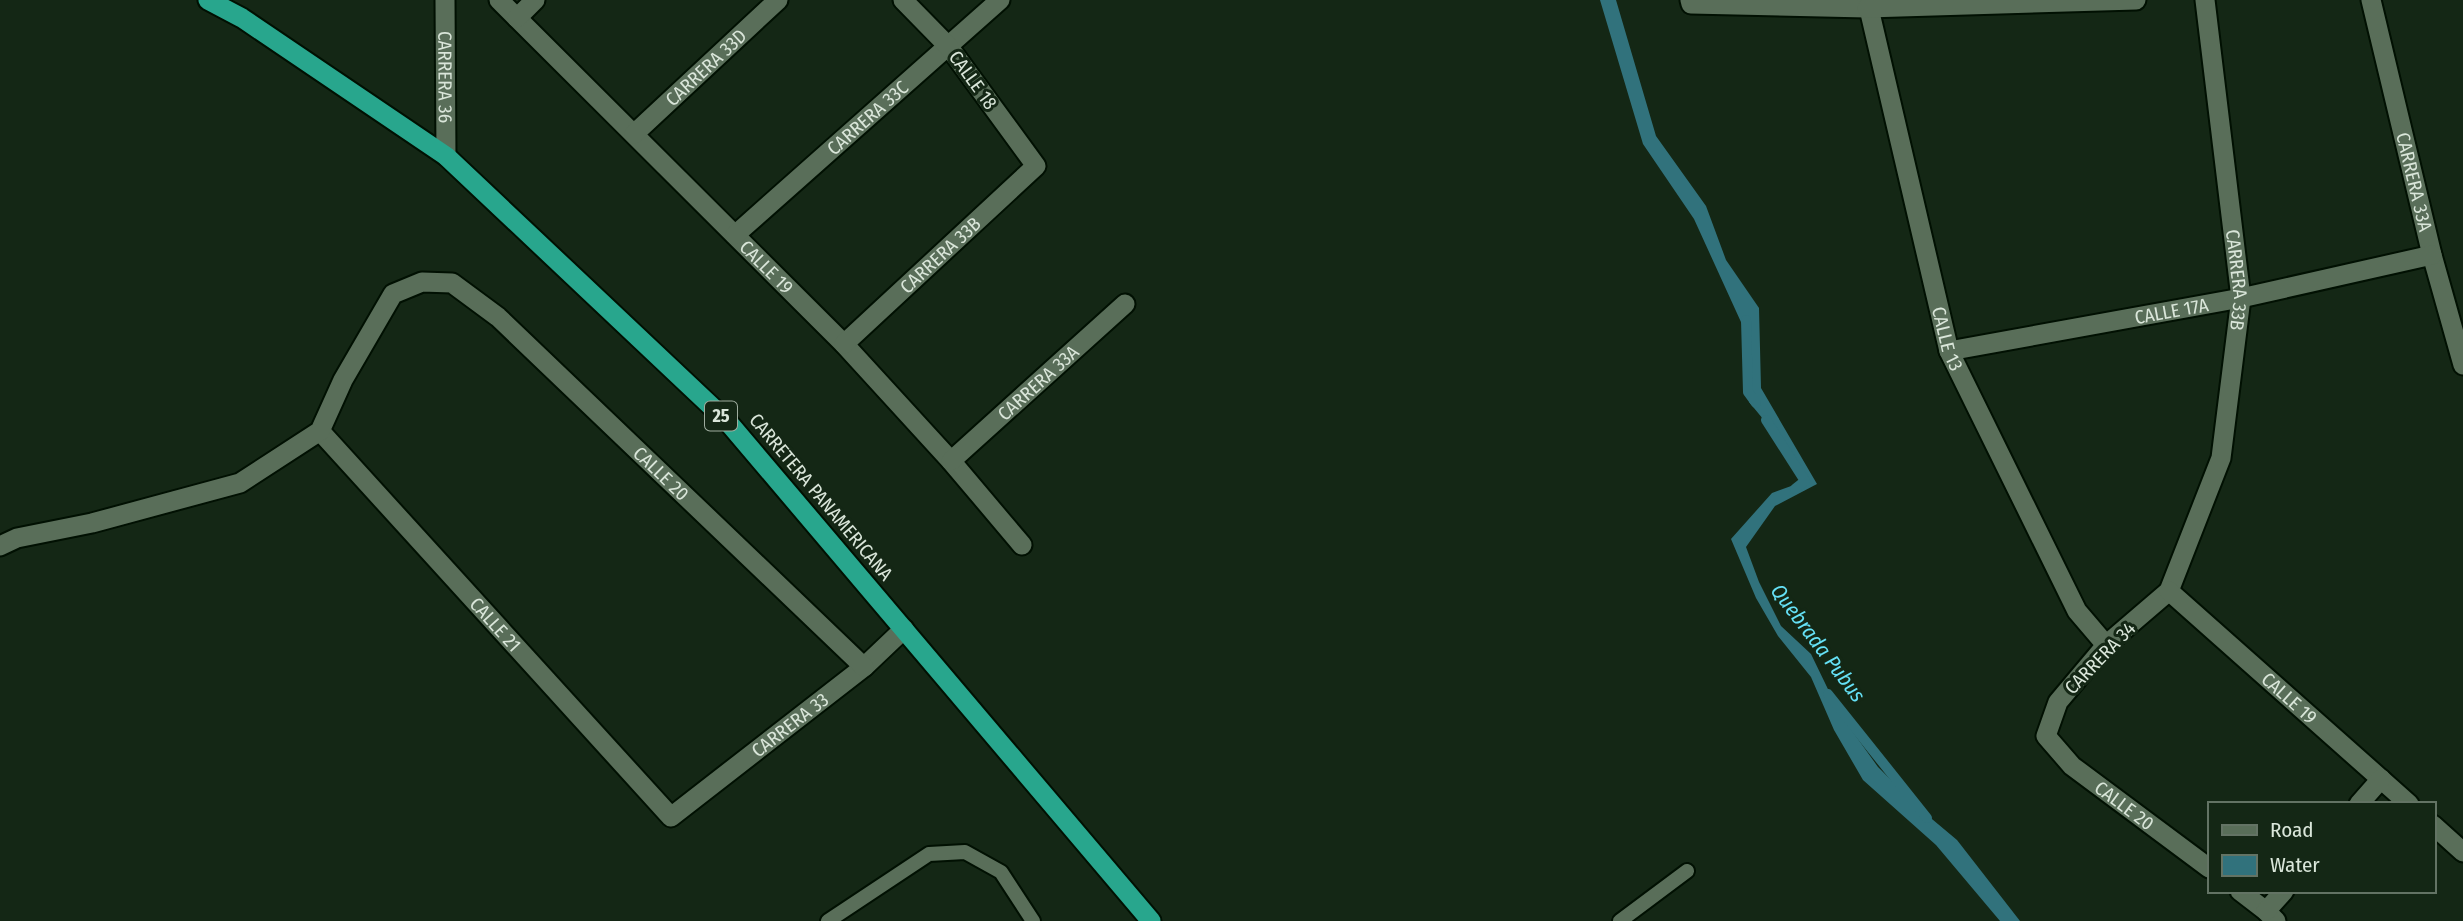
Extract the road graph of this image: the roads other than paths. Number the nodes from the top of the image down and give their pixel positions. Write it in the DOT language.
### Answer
graph roads {
  1 [pos="208,0"];
  2 [pos="445,0"];
  3 [pos="499,0"];
  4 [pos="535,0"];
  5 [pos="778,0"];
  6 [pos="903,0"];
  7 [pos="1000,0"];
  8 [pos="2136,0"];
  9 [pos="2205,0"];
  10 [pos="2371,0"];
  11 [pos="1690,2"];
  12 [pos="1867,4"];
  13 [pos="517,18"];
  14 [pos="949,47"];
  15 [pos="634,134"];
  16 [pos="446,156"];
  17 [pos="1036,166"];
  18 [pos="735,235"];
  19 [pos="2432,256"];
  20 [pos="2241,298"];
  21 [pos="1125,304"];
  22 [pos="844,344"];
  23 [pos="1949,351"];
  24 [pos="2463,365"];
  25 [pos="320,431"];
  26 [pos="951,461"];
  27 [pos="1022,545"];
  28 [pos="0,546"];
  29 [pos="2169,592"];
  30 [pos="904,629"];
  31 [pos="2106,646"];
  32 [pos="864,667"];
  33 [pos="2046,736"];
  34 [pos="2381,779"];
  35 [pos="2361,802"];
  36 [pos="2407,802"];
  37 [pos="671,817"];
  38 [pos="2435,827"];
  39 [pos="2463,852"];
  40 [pos="2208,867"];
  41 [pos="1687,871"];
  42 [pos="2242,893"];
  43 [pos="2283,893"];
  44 [pos="2271,916"];
  45 [pos="828,921"];
  46 [pos="1033,921"];
  47 [pos="1151,921"];
  48 [pos="1620,921"];
  1 -- 16 [label="highway, CARRETERA PANAMERICANA / 25"];
  2 -- 16 [label="street, CARRERA 36"];
  3 -- 13 [label="street, CALLE 19"];
  4 -- 13 [label="street"];
  5 -- 15 [label="street, CARRERA 33D"];
  6 -- 14 [label="street, CALLE 18"];
  7 -- 14 [label="street, CARRERA 33C"];
  8 -- 12 [label="street"];
  9 -- 20 [label="street, CARRERA 33B"];
  10 -- 19 [label="street, CARRERA 33A"];
  11 -- 12 [label="street"];
  12 -- 23 [label="street, CALLE 13"];
  13 -- 15 [label="street, CALLE 19"];
  14 -- 17 [label="street, CALLE 18"];
  14 -- 18 [label="street, CARRERA 33C"];
  15 -- 18 [label="street, CALLE 19"];
  16 -- 30 [label="highway, CARRETERA PANAMERICANA / 25"];
  17 -- 22 [label="street, CARRERA 33B"];
  18 -- 22 [label="street, CALLE 19"];
  19 -- 20 [label="street, CALLE 17A"];
  19 -- 24 [label="street, CARRERA 33A"];
  20 -- 23 [label="street, CALLE 17A"];
  20 -- 29 [label="street, CARRERA 33B"];
  21 -- 26 [label="street, CARRERA 33A"];
  22 -- 26 [label="street, CALLE 19"];
  23 -- 31 [label="street, CALLE 13"];
  25 -- 28 [label="street"];
  25 -- 32 [label="street, CALLE 20"];
  25 -- 37 [label="street, CALLE 21"];
  26 -- 27 [label="street, CALLE 19"];
  29 -- 31 [label="street, CARRERA 34"];
  29 -- 34 [label="street, CALLE 19"];
  30 -- 32 [label="street, CARRERA 33"];
  30 -- 47 [label="highway, CARRETERA PANAMERICANA / 25"];
  31 -- 33 [label="street, CARRERA 34"];
  32 -- 37 [label="street, CARRERA 33"];
  33 -- 40 [label="street, CALLE 20"];
  34 -- 35 [label="street"];
  34 -- 36 [label="street, CALLE 19"];
  38 -- 39 [label="street"];
  41 -- 48 [label="lane"];
  42 -- 44 [label="street"];
  43 -- 44 [label="street"];
  45 -- 46 [label="lane"];
}
